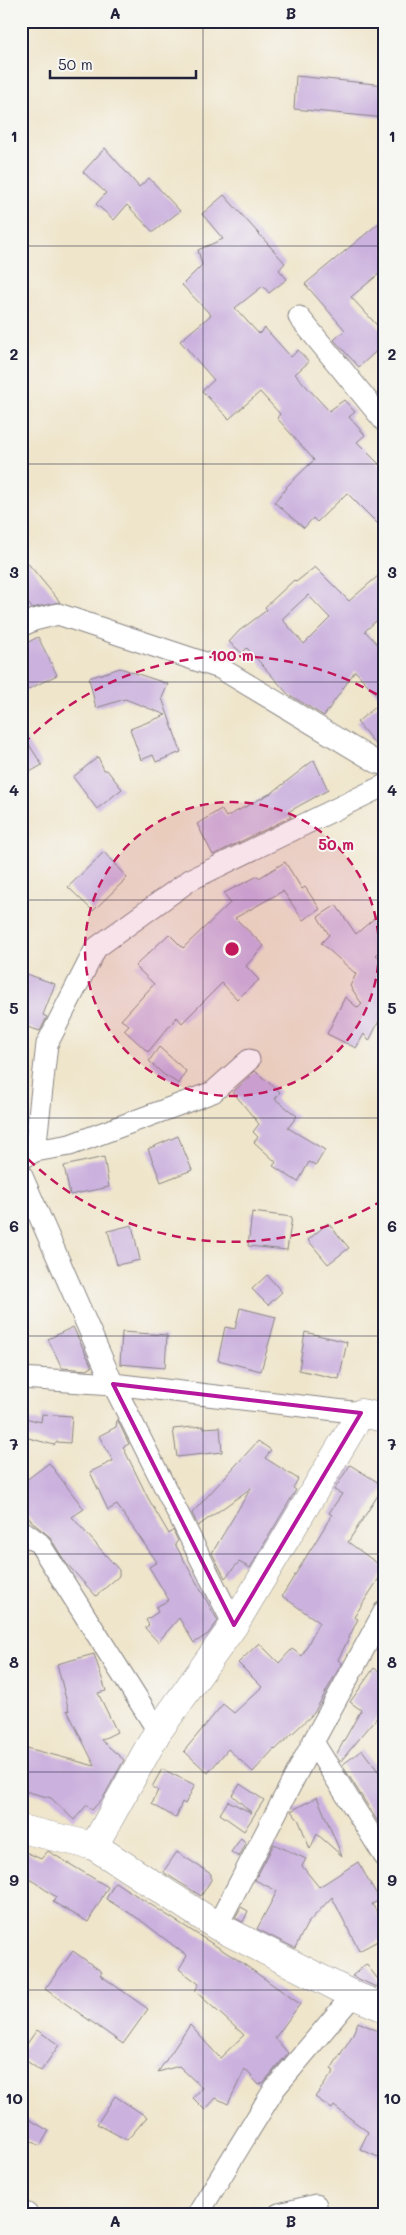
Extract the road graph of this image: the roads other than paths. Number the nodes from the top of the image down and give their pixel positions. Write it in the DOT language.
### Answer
graph roads {
  1 [pos="299,318"];
  2 [pos="385,422"];
  3 [pos="21,626"];
  4 [pos="385,764"];
  5 [pos="385,785"];
  6 [pos="250,1060"];
  7 [pos="28,1155"];
  8 [pos="21,1174"];
  9 [pos="21,1378"];
  10 [pos="113,1384"];
  11 [pos="373,1416"];
  12 [pos="21,1530"];
  13 [pos="385,1610"];
  14 [pos="234,1625"];
  15 [pos="158,1731"];
  16 [pos="312,1742"];
  17 [pos="21,1829"];
  18 [pos="94,1846"];
  19 [pos="385,1857"];
  20 [pos="217,1926"];
  21 [pos="353,1995"];
  22 [pos="385,2008"];
  23 [pos="316,2205"];
  24 [pos="21,2211"];
  25 [pos="27,2214"];
  26 [pos="198,2214"];
  27 [pos="279,2214"];
  1 -- 2 [label="street"];
  3 -- 4 [label="street"];
  5 -- 7 [label="street"];
  6 -- 7 [label="street"];
  8 -- 10 [label="street"];
  9 -- 10 [label="street"];
  10 -- 11 [label="street"];
  10 -- 14 [label="street"];
  11 -- 14 [label="street"];
  12 -- 15 [label="street"];
  13 -- 16 [label="street"];
  14 -- 15 [label="street"];
  15 -- 18 [label="street"];
  16 -- 19 [label="street"];
  16 -- 20 [label="street"];
  17 -- 18 [label="street"];
  18 -- 20 [label="street"];
  20 -- 21 [label="street"];
  21 -- 22 [label="street"];
  21 -- 26 [label="street"];
  23 -- 27 [label="street"];
  24 -- 25 [label="street"];
}
